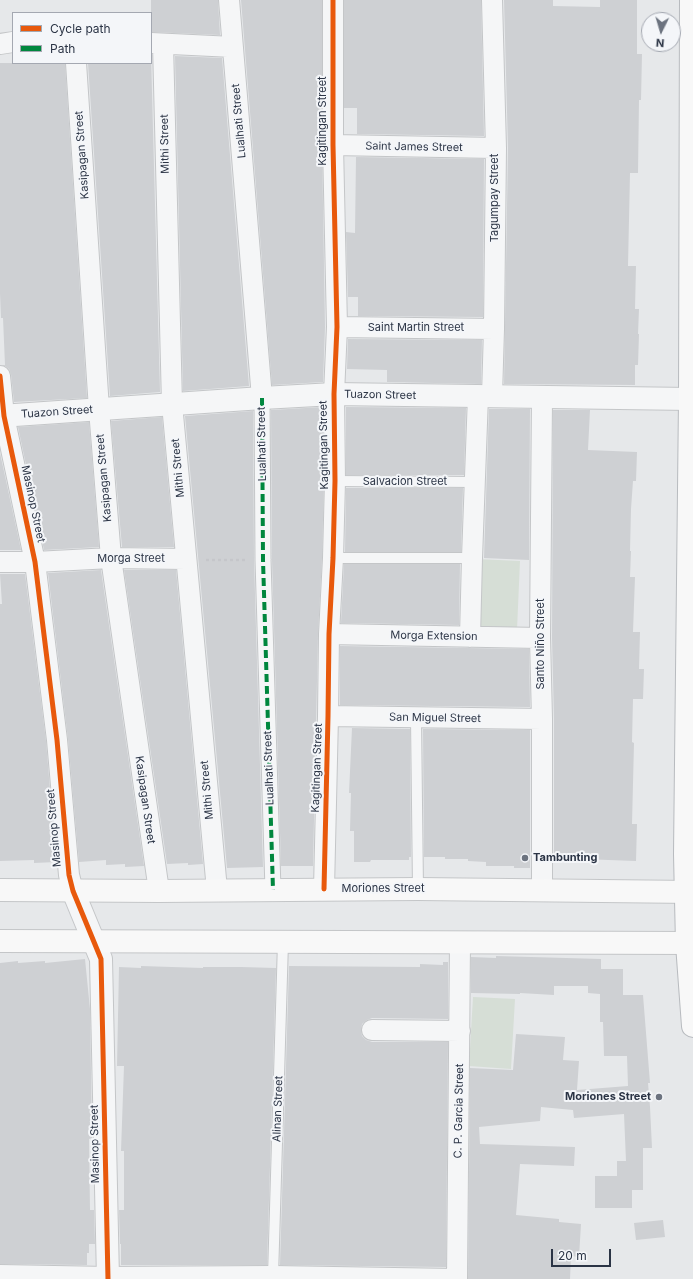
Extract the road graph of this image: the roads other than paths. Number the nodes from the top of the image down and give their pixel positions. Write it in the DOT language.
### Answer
graph roads {
  1 [pos="229,0"];
  2 [pos="333,0"];
  3 [pos="492,0"];
  4 [pos="691,0"];
  5 [pos="12,42"];
  6 [pos="157,43"];
  7 [pos="0,44"];
  8 [pos="233,47"];
  9 [pos="76,64"];
  10 [pos="333,145"];
  11 [pos="496,148"];
  12 [pos="337,327"];
  13 [pos="494,328"];
  14 [pos="0,376"];
  15 [pos="334,394"];
  16 [pos="485,396"];
  17 [pos="262,398"];
  18 [pos="542,398"];
  19 [pos="690,399"];
  20 [pos="172,404"];
  21 [pos="99,409"];
  22 [pos="2,416"];
  23 [pos="335,481"];
  24 [pos="475,482"];
  25 [pos="111,558"];
  26 [pos="333,558"];
  27 [pos="472,558"];
  28 [pos="186,559"];
  29 [pos="0,562"];
  30 [pos="35,562"];
  31 [pos="329,634"];
  32 [pos="470,637"];
  33 [pos="540,638"];
  34 [pos="328,716"];
  35 [pos="416,718"];
  36 [pos="542,719"];
  37 [pos="324,889"];
  38 [pos="418,889"];
  39 [pos="0,890"];
  40 [pos="217,890"];
  41 [pos="273,890"];
  42 [pos="73,891"];
  43 [pos="158,891"];
  44 [pos="542,891"];
  45 [pos="689,892"];
  46 [pos="0,941"];
  47 [pos="93,941"];
  48 [pos="283,942"];
  49 [pos="460,943"];
  50 [pos="690,943"];
  51 [pos="693,1026"];
  52 [pos="372,1030"];
  53 [pos="460,1031"];
  54 [pos="0,1275"];
  55 [pos="273,1276"];
  56 [pos="108,1278"];
  57 [pos="454,1279"];
  58 [pos="457,1279"];
  1 -- 8 [label="street, Lualhati Street"];
  2 -- 10 [label="street, Kagitingan Street"];
  3 -- 11 [label="street, Tagumpay Street"];
  4 -- 19 [label="main road"];
  5 -- 7 [label="street"];
  6 -- 8 [label="street"];
  6 -- 20 [label="street, Mithi Street"];
  8 -- 17 [label="street, Lualhati Street"];
  9 -- 21 [label="street, Kasipagan Street"];
  10 -- 11 [label="street, Saint James Street"];
  10 -- 12 [label="street, Kagitingan Street"];
  11 -- 13 [label="street, Tagumpay Street"];
  12 -- 13 [label="street, Saint Martin Street"];
  12 -- 15 [label="street, Kagitingan Street"];
  13 -- 16 [label="street, Tagumpay Street"];
  14 -- 22 [label="street, Masinop Street"];
  15 -- 16 [label="street, Tuazon Street"];
  15 -- 17 [label="street, Tuazon Street"];
  15 -- 23 [label="street, Kagitingan Street"];
  16 -- 18 [label="street, Tuazon Street"];
  16 -- 24 [label="street"];
  17 -- 20 [label="street, Tuazon Street"];
  17 -- 41 [label="street, Lualhati Street"];
  18 -- 19 [label="street, Tuazon Street"];
  18 -- 33 [label="street, Santo Niño Street"];
  19 -- 45 [label="main road"];
  20 -- 21 [label="street, Tuazon Street"];
  20 -- 28 [label="street, Mithi Street"];
  21 -- 22 [label="street, Tuazon Street"];
  21 -- 25 [label="street, Kasipagan Street"];
  22 -- 30 [label="street, Masinop Street"];
  23 -- 24 [label="lane, Salvacion Street"];
  23 -- 26 [label="street, Kagitingan Street"];
  24 -- 27 [label="street"];
  25 -- 28 [label="street, Morga Street"];
  25 -- 30 [label="street, Morga Street"];
  25 -- 43 [label="street, Kasipagan Street"];
  26 -- 27 [label="lane"];
  26 -- 31 [label="street, Kagitingan Street"];
  27 -- 32 [label="street"];
  28 -- 40 [label="street, Mithi Street"];
  29 -- 30 [label="street, Morga Street"];
  30 -- 42 [label="street, Masinop Street"];
  31 -- 32 [label="street, Morga Extension"];
  31 -- 34 [label="street, Kagitingan Street"];
  32 -- 33 [label="street, Morga Extension"];
  33 -- 36 [label="street, Santo Niño Street"];
  34 -- 35 [label="street, San Miguel Street"];
  34 -- 37 [label="street, Kagitingan Street"];
  35 -- 36 [label="street, San Miguel Street"];
  35 -- 38 [label="lane"];
  36 -- 44 [label="street, Santo Niño Street"];
  37 -- 38 [label="main road, Moriones Street"];
  37 -- 41 [label="main road, Moriones Street"];
  38 -- 44 [label="main road, Moriones Street"];
  39 -- 42 [label="main road, Moriones Street"];
  40 -- 41 [label="main road, Moriones Street"];
  40 -- 43 [label="main road, Moriones Street"];
  42 -- 43 [label="main road, Moriones Street"];
  42 -- 47 [label="street, Masinop Street"];
  44 -- 45 [label="main road, Moriones Street"];
  45 -- 50 [label="main road"];
  46 -- 47 [label="main road"];
  47 -- 48 [label="main road"];
  47 -- 56 [label="street, Masinop Street"];
  48 -- 49 [label="main road"];
  48 -- 55 [label="lane, Alinan Street"];
  49 -- 50 [label="main road"];
  49 -- 53 [label="street, C. P. Garcia Street"];
  50 -- 51 [label="main road"];
  52 -- 53 [label="street"];
  53 -- 58 [label="street, C. P. Garcia Street"];
  54 -- 56 [label="street"];
  55 -- 56 [label="street"];
  55 -- 57 [label="street"];
}
